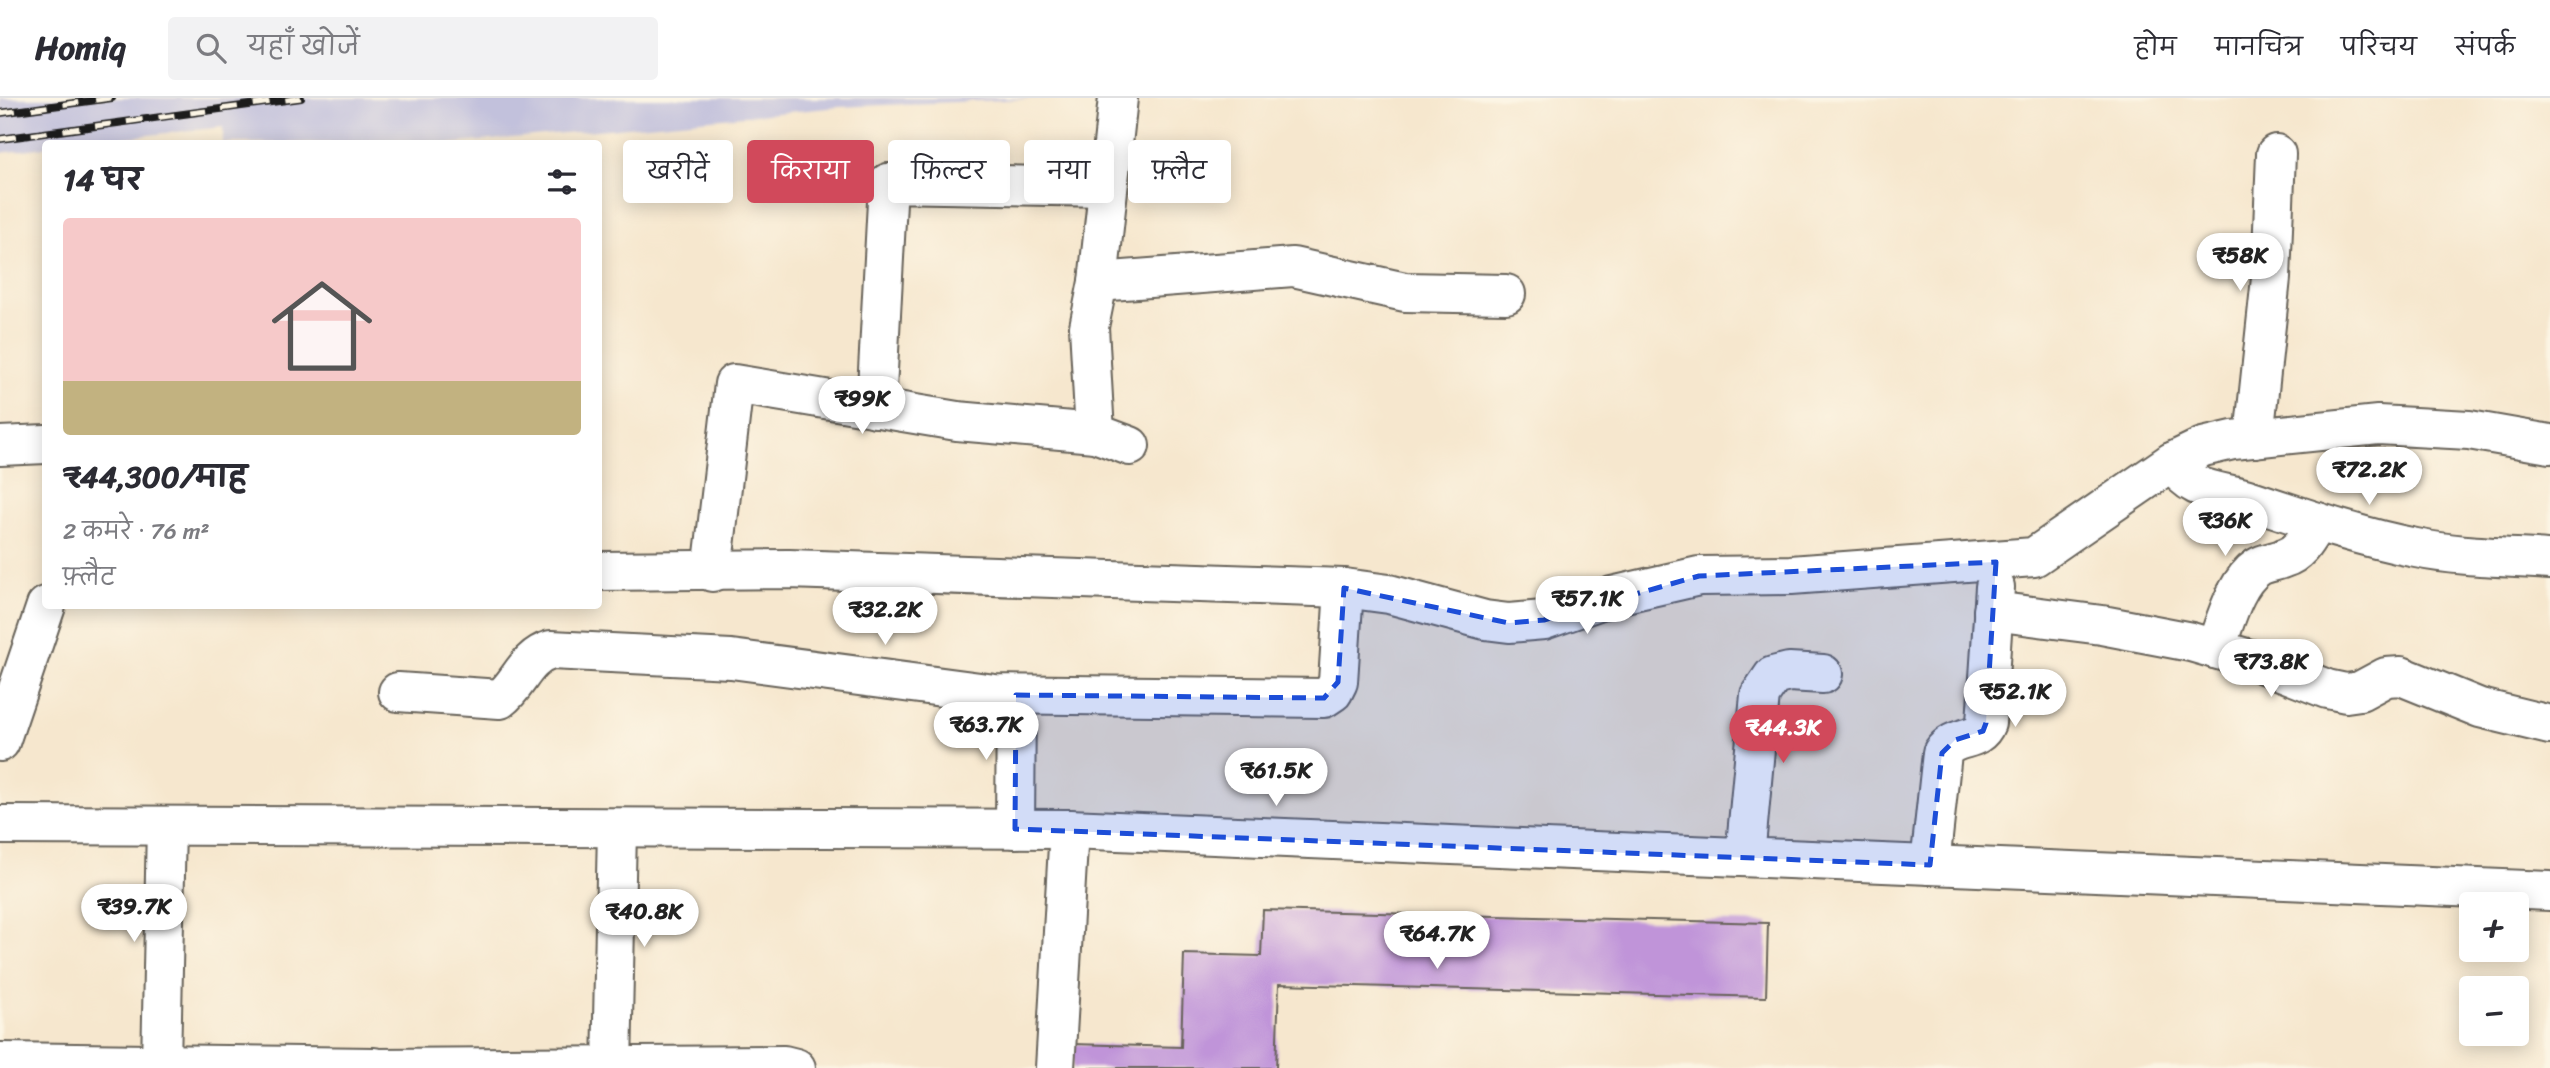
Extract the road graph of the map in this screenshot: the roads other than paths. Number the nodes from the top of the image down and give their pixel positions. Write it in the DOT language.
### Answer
graph roads {
  1 [pos="1118,98"];
  2 [pos="1113,140"];
  3 [pos="2276,154"];
  4 [pos="1024,185"];
  5 [pos="1106,203"];
  6 [pos="1098,282"];
  7 [pos="1506,294"];
  8 [pos="876,408"];
  9 [pos="1095,433"];
  10 [pos="2254,438"];
  11 [pos="42,444"];
  12 [pos="2550,444"];
  13 [pos="0,446"];
  14 [pos="1130,446"];
  15 [pos="2172,462"];
  16 [pos="2317,522"];
  17 [pos="2550,560"];
  18 [pos="1996,562"];
  19 [pos="602,571"];
  20 [pos="712,572"];
  21 [pos="1344,588"];
  22 [pos="45,609"];
  23 [pos="1993,611"];
  24 [pos="2215,649"];
  25 [pos="1823,674"];
  26 [pos="398,692"];
  27 [pos="1016,695"];
  28 [pos="2550,725"];
  29 [pos="0,742"];
  30 [pos="0,825"];
  31 [pos="166,826"];
  32 [pos="617,829"];
  33 [pos="1015,829"];
  34 [pos="1069,829"];
  35 [pos="1745,857"];
  36 [pos="1930,865"];
  37 [pos="2550,891"];
  38 [pos="0,1062"];
  39 [pos="161,1064"];
  40 [pos="612,1067"];
  41 [pos="374,1068"];
  42 [pos="796,1068"];
  43 [pos="1055,1068"];
  1 -- 2 [label="street"];
  3 -- 10 [label="street"];
  4 -- 8 [label="street"];
  5 -- 6 [label="street"];
  6 -- 7 [label="street"];
  6 -- 9 [label="street"];
  8 -- 9 [label="street"];
  8 -- 20 [label="street"];
  9 -- 14 [label="street"];
  10 -- 12 [label="street"];
  10 -- 15 [label="street"];
  11 -- 13 [label="street"];
  15 -- 16 [label="street"];
  15 -- 18 [label="street"];
  16 -- 17 [label="street"];
  16 -- 24 [label="street"];
  18 -- 21 [label="street"];
  18 -- 23 [label="street"];
  19 -- 20 [label="street"];
  20 -- 21 [label="street"];
  21 -- 27 [label="street"];
  22 -- 29 [label="street"];
  23 -- 24 [label="street"];
  23 -- 36 [label="street"];
  24 -- 28 [label="street"];
  25 -- 35 [label="street"];
  26 -- 27 [label="street"];
  27 -- 33 [label="street"];
  30 -- 31 [label="street"];
  31 -- 32 [label="street"];
  31 -- 39 [label="street"];
  32 -- 33 [label="street"];
  32 -- 40 [label="street"];
  33 -- 34 [label="street"];
  34 -- 35 [label="street"];
  34 -- 43 [label="street"];
  35 -- 36 [label="street"];
  36 -- 37 [label="street"];
  38 -- 39 [label="street"];
  39 -- 41 [label="street"];
  40 -- 41 [label="street"];
  40 -- 42 [label="street"];
}
